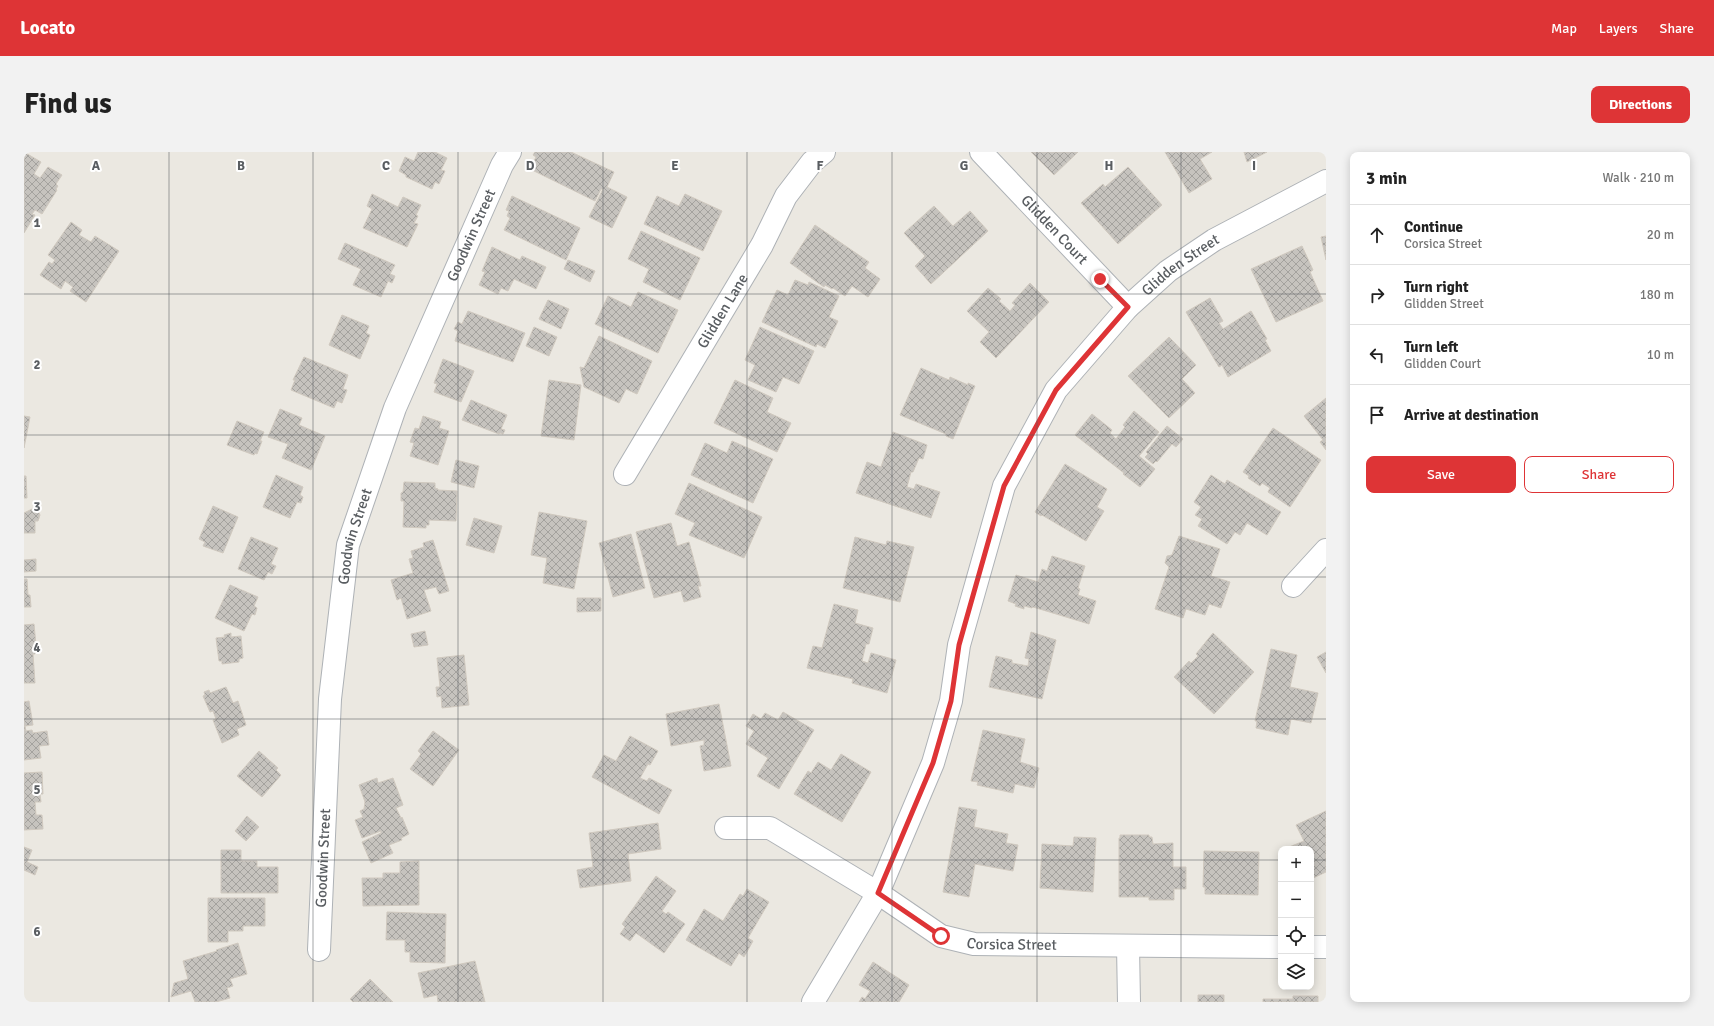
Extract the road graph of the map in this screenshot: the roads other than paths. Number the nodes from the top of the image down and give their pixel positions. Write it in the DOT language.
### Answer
graph roads {
  1 [pos="510,152"];
  2 [pos="824,152"];
  3 [pos="981,152"];
  4 [pos="1326,182"];
  5 [pos="1128,307"];
  6 [pos="625,474"];
  7 [pos="1326,550"];
  8 [pos="1293,586"];
  9 [pos="726,828"];
  10 [pos="878,893"];
  11 [pos="1128,946"];
  12 [pos="1278,947"];
  13 [pos="1314,947"];
  14 [pos="1326,947"];
  15 [pos="319,950"];
  16 [pos="813,1002"];
  17 [pos="1129,1002"];
  1 -- 15 [label="street, Goodwin Street"];
  2 -- 6 [label="street, Glidden Lane"];
  3 -- 5 [label="street, Glidden Court"];
  4 -- 5 [label="street, Glidden Street"];
  5 -- 10 [label="street, Glidden Street"];
  7 -- 8 [label="street"];
  9 -- 10 [label="street, Corsica Street"];
  10 -- 11 [label="street, Corsica Street"];
  10 -- 16 [label="street, Glidden Street"];
  11 -- 12 [label="street, Corsica Street"];
  11 -- 17 [label="street"];
  13 -- 14 [label="street"];
}
